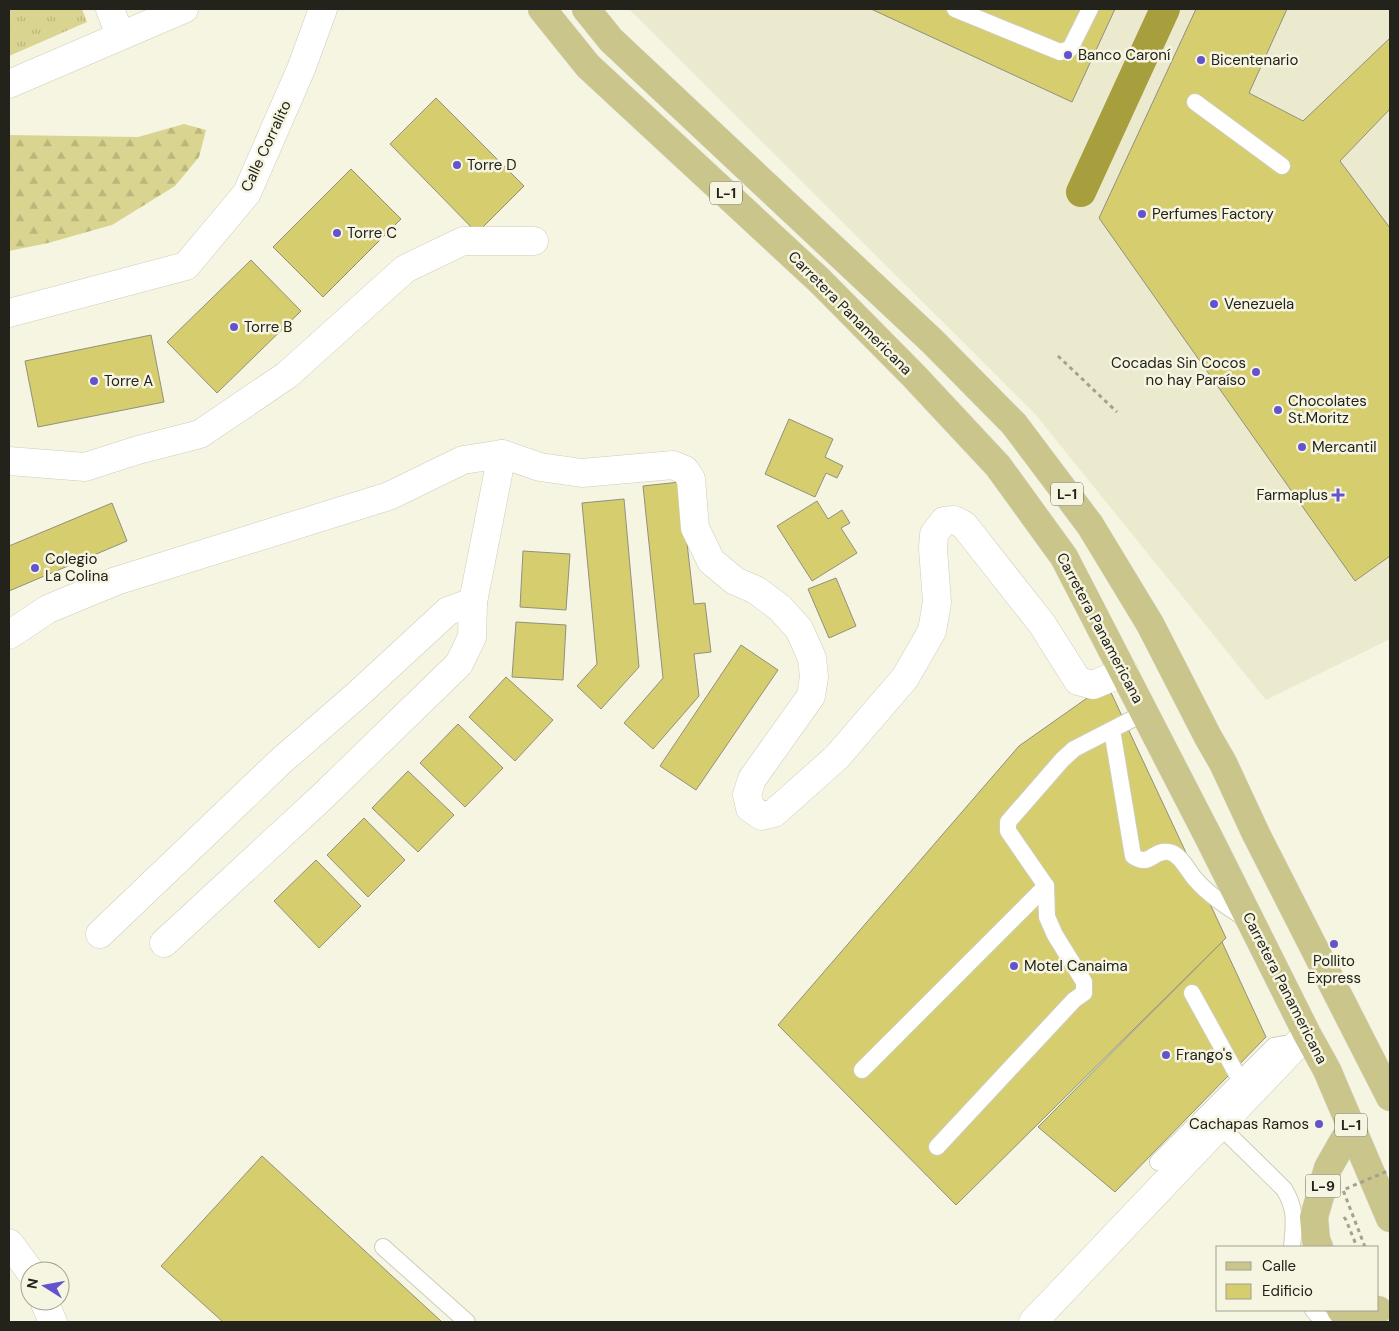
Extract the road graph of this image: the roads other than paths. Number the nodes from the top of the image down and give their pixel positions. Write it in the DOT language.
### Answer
graph roads {
  1 [pos="110,9"];
  2 [pos="184,9"];
  3 [pos="323,9"];
  4 [pos="542,9"];
  5 [pos="586,9"];
  6 [pos="954,9"];
  7 [pos="1090,9"];
  8 [pos="120,35"];
  9 [pos="9,84"];
  10 [pos="1194,102"];
  11 [pos="1282,166"];
  12 [pos="534,241"];
  13 [pos="9,313"];
  14 [pos="502,454"];
  15 [pos="9,461"];
  16 [pos="473,602"];
  17 [pos="9,635"];
  18 [pos="1124,672"];
  19 [pos="1144,713"];
  20 [pos="1112,730"];
  21 [pos="1046,886"];
  22 [pos="1251,923"];
  23 [pos="100,934"];
  24 [pos="164,942"];
  25 [pos="1192,994"];
  26 [pos="1300,1041"];
  27 [pos="862,1070"];
  28 [pos="1240,1080"];
  29 [pos="1390,1097"];
  30 [pos="1220,1126"];
  31 [pos="1354,1133"];
  32 [pos="937,1147"];
  33 [pos="1158,1162"];
  34 [pos="1390,1218"];
  35 [pos="9,1243"];
  36 [pos="1292,1246"];
  37 [pos="1319,1246"];
  38 [pos="383,1247"];
  39 [pos="22,1261"];
  40 [pos="1314,1311"];
  41 [pos="1343,1311"];
  42 [pos="1382,1311"];
  43 [pos="467,1322"];
  44 [pos="1033,1322"];
  45 [pos="1324,1322"];
  1 -- 8 [label="street"];
  2 -- 8 [label="street"];
  3 -- 13 [label="street, Calle Corralito"];
  4 -- 18 [label="main road, Carretera Panamericana / L-1"];
  5 -- 29 [label="main road, L-1"];
  6 -- 7 [label="lane"];
  8 -- 9 [label="street"];
  10 -- 11 [label="lane"];
  12 -- 15 [label="street"];
  14 -- 16 [label="street"];
  14 -- 17 [label="street"];
  14 -- 18 [label="street"];
  16 -- 23 [label="street"];
  16 -- 24 [label="street"];
  18 -- 19 [label="main road, Carretera Panamericana / L-1"];
  19 -- 20 [label="lane"];
  19 -- 22 [label="main road, Carretera Panamericana / L-1"];
  20 -- 21 [label="lane"];
  20 -- 22 [label="lane"];
  21 -- 27 [label="lane"];
  21 -- 32 [label="lane"];
  22 -- 26 [label="main road, Carretera Panamericana / L-1"];
  25 -- 28 [label="lane"];
  26 -- 28 [label="lane"];
  26 -- 30 [label="street"];
  26 -- 31 [label="main road, Carretera Panamericana / L-1"];
  28 -- 33 [label="lane"];
  30 -- 36 [label="lane"];
  30 -- 44 [label="street"];
  31 -- 34 [label="main road, Carretera Panamericana / L-1"];
  31 -- 37 [label="main road, L-9"];
  35 -- 39 [label="street"];
  38 -- 43 [label="lane"];
  40 -- 45 [label="lane"];
  41 -- 42 [label="main road"];
}
